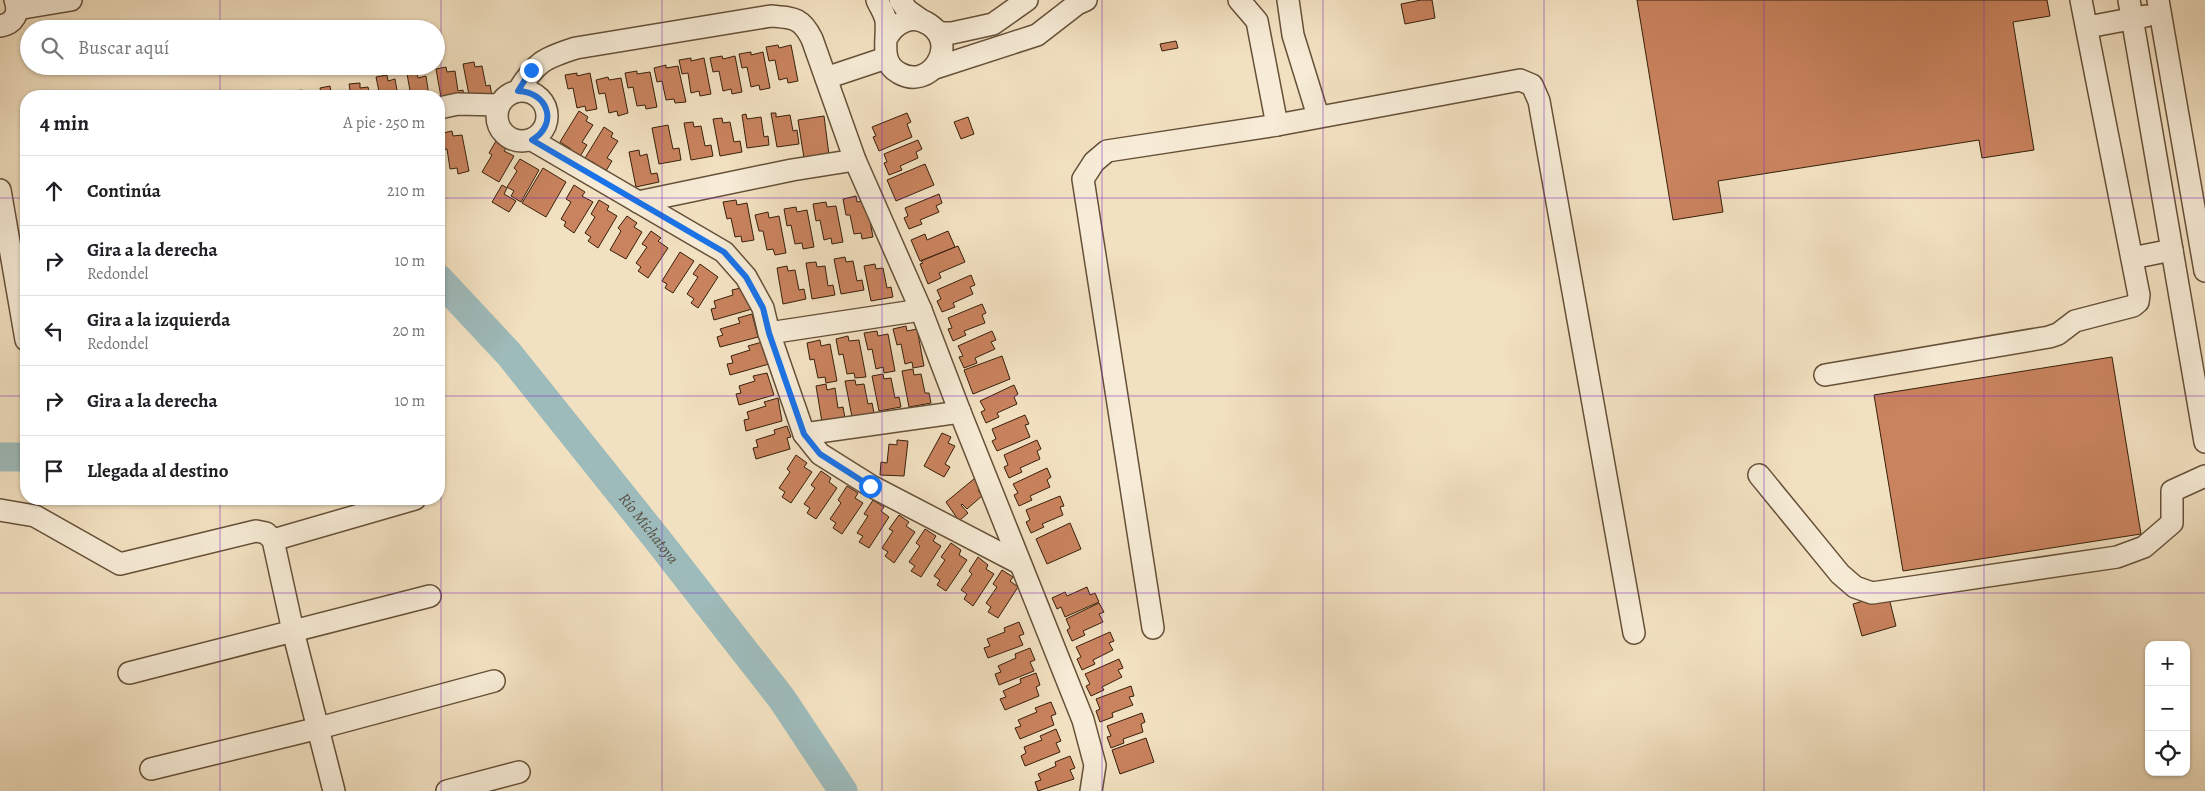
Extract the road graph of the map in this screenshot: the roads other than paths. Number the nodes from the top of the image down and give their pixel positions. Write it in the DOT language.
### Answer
graph roads {
  1 [pos="71,0"];
  2 [pos="877,0"];
  3 [pos="900,0"];
  4 [pos="1027,0"];
  5 [pos="1086,0"];
  6 [pos="1239,0"];
  7 [pos="2081,0"];
  8 [pos="16,4"];
  9 [pos="2159,7"];
  10 [pos="1288,8"];
  11 [pos="2131,9"];
  12 [pos="1257,21"];
  13 [pos="0,26"];
  14 [pos="931,27"];
  15 [pos="2088,27"];
  16 [pos="886,48"];
  17 [pos="935,68"];
  18 [pos="826,78"];
  19 [pos="518,91"];
  20 [pos="499,105"];
  21 [pos="445,107"];
  22 [pos="1318,116"];
  23 [pos="1277,125"];
  24 [pos="532,140"];
  25 [pos="855,160"];
  26 [pos="0,190"];
  27 [pos="638,202"];
  28 [pos="2172,250"];
  29 [pos="2132,258"];
  30 [pos="2205,270"];
  31 [pos="8,285"];
  32 [pos="921,310"];
  33 [pos="20,322"];
  34 [pos="769,333"];
  35 [pos="1825,375"];
  36 [pos="960,412"];
  37 [pos="804,434"];
  38 [pos="2205,442"];
  39 [pos="1759,475"];
  40 [pos="2205,476"];
  41 [pos="394,505"];
  42 [pos="0,510"];
  43 [pos="273,540"];
  44 [pos="1019,563"];
  45 [pos="120,564"];
  46 [pos="98,573"];
  47 [pos="430,596"];
  48 [pos="1153,628"];
  49 [pos="293,631"];
  50 [pos="1634,633"];
  51 [pos="129,673"];
  52 [pos="494,681"];
  53 [pos="319,728"];
  54 [pos="152,769"];
  55 [pos="519,772"];
  56 [pos="334,791"];
  57 [pos="447,791"];
  58 [pos="1091,791"];
  1 -- 8 [label="street"];
  2 -- 16 [label="street"];
  3 -- 14 [label="street"];
  4 -- 14 [label="street"];
  5 -- 17 [label="street"];
  6 -- 12 [label="street"];
  7 -- 15 [label="street"];
  8 -- 13 [label="street"];
  9 -- 11 [label="street"];
  9 -- 30 [label="street"];
  10 -- 12 [label="street"];
  10 -- 22 [label="street"];
  11 -- 15 [label="street"];
  11 -- 28 [label="street"];
  12 -- 23 [label="street"];
  14 -- 16 [label="street"];
  14 -- 17 [label="street"];
  15 -- 29 [label="street"];
  16 -- 17 [label="street"];
  16 -- 18 [label="street"];
  18 -- 19 [label="street"];
  18 -- 25 [label="street"];
  19 -- 20 [label="street"];
  19 -- 24 [label="street"];
  20 -- 21 [label="street"];
  20 -- 24 [label="street"];
  22 -- 23 [label="street"];
  22 -- 50 [label="street"];
  23 -- 48 [label="street"];
  24 -- 27 [label="street"];
  25 -- 27 [label="street"];
  25 -- 32 [label="street"];
  26 -- 31 [label="street"];
  27 -- 34 [label="street"];
  28 -- 29 [label="street"];
  28 -- 38 [label="street"];
  29 -- 35 [label="street"];
  31 -- 33 [label="street"];
  32 -- 34 [label="street"];
  32 -- 36 [label="street"];
  34 -- 37 [label="street"];
  36 -- 37 [label="street"];
  36 -- 44 [label="street"];
  37 -- 44 [label="street"];
  39 -- 40 [label="street"];
  41 -- 43 [label="street"];
  42 -- 45 [label="street"];
  43 -- 45 [label="street"];
  43 -- 49 [label="street"];
  44 -- 58 [label="street"];
  45 -- 46 [label="street"];
  47 -- 49 [label="street"];
  49 -- 51 [label="street"];
  49 -- 53 [label="street"];
  52 -- 53 [label="street"];
  53 -- 54 [label="street"];
  53 -- 56 [label="street"];
  55 -- 57 [label="street"];
}
